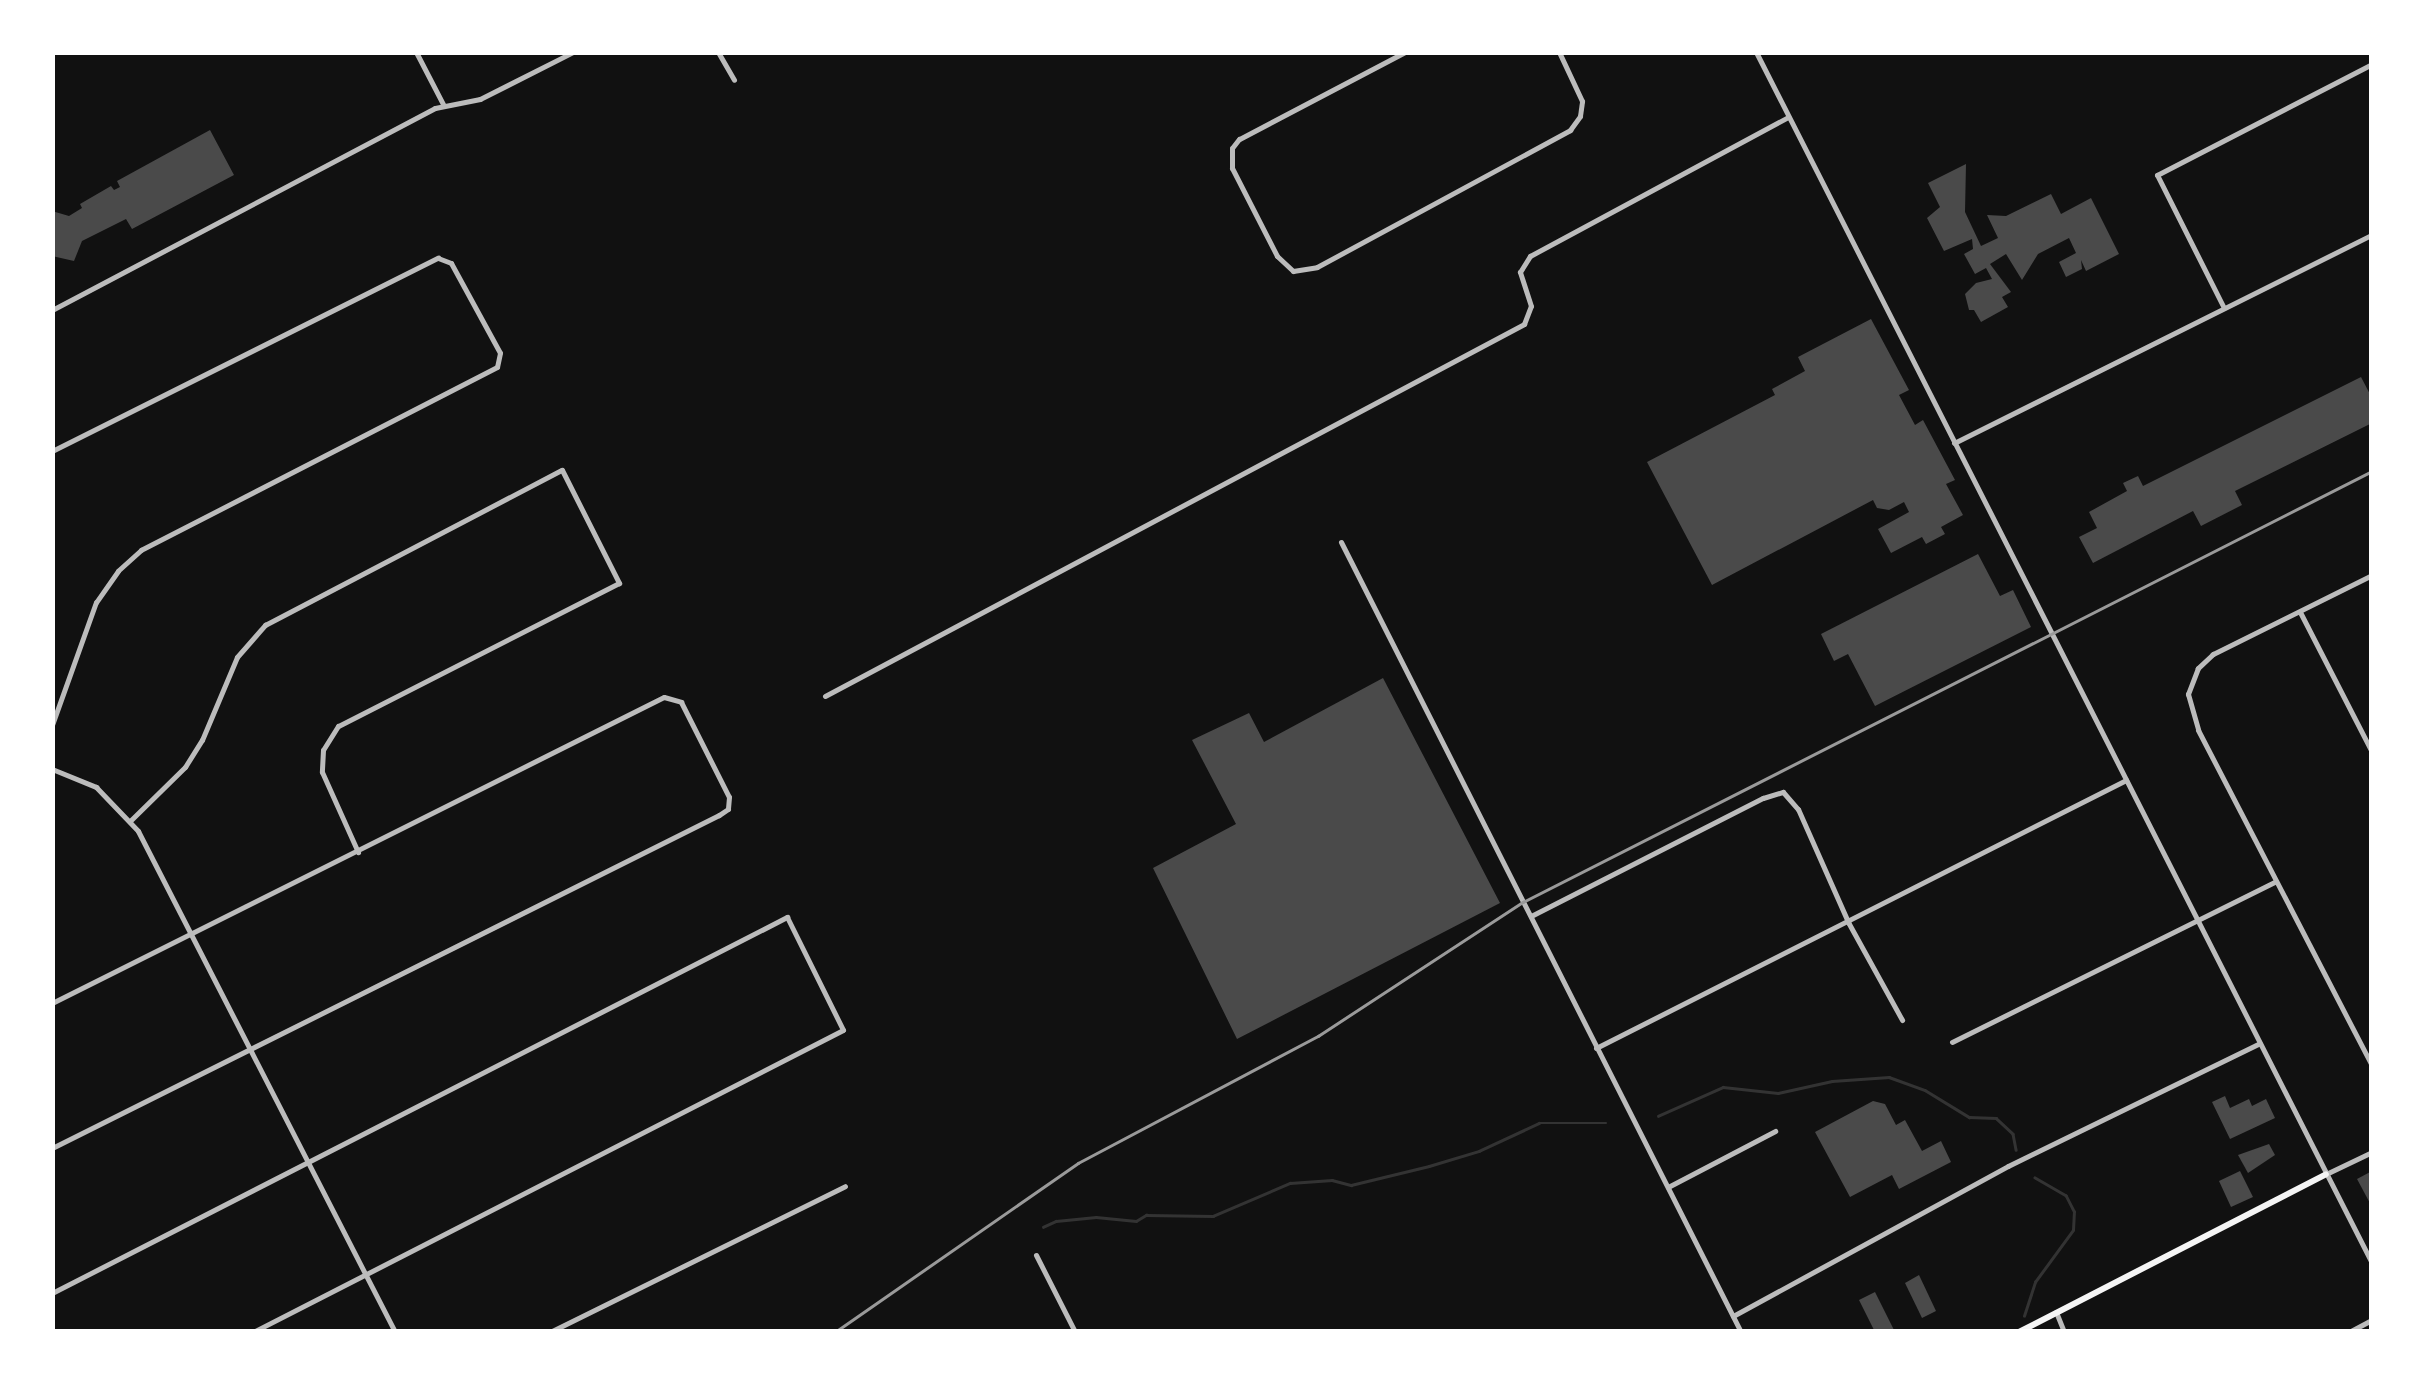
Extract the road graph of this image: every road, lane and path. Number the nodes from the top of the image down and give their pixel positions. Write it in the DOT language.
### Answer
graph roads {
  1 [pos="416,52"];
  2 [pos="573,52"];
  3 [pos="718,52"];
  4 [pos="1405,52"];
  5 [pos="1559,52"];
  6 [pos="1756,52"];
  7 [pos="2372,64"];
  8 [pos="734,80"];
  9 [pos="443,104"];
  10 [pos="1788,117"];
  11 [pos="2372,235"];
  12 [pos="2224,308"];
  13 [pos="52,310"];
  14 [pos="1954,443"];
  15 [pos="52,451"];
  16 [pos="1340,542"];
  17 [pos="2372,575"];
  18 [pos="2300,612"];
  19 [pos="825,696"];
  20 [pos="52,725"];
  21 [pos="2372,752"];
  22 [pos="52,769"];
  23 [pos="2126,780"];
  24 [pos="131,820"];
  25 [pos="358,852"];
  26 [pos="2275,882"];
  27 [pos="1530,916"];
  28 [pos="2194,920"];
  29 [pos="1848,922"];
  30 [pos="194,935"];
  31 [pos="52,1002"];
  32 [pos="1902,1020"];
  33 [pos="1952,1042"];
  34 [pos="2260,1043"];
  35 [pos="1596,1048"];
  36 [pos="252,1050"];
  37 [pos="2369,1053"];
  38 [pos="2372,1065"];
  39 [pos="1775,1130"];
  40 [pos="52,1148"];
  41 [pos="2372,1152"];
  42 [pos="310,1163"];
  43 [pos="2326,1174"];
  44 [pos="845,1186"];
  45 [pos="1668,1186"];
  46 [pos="1036,1254"];
  47 [pos="2372,1263"];
  48 [pos="365,1274"];
  49 [pos="52,1293"];
  50 [pos="2056,1312"];
  51 [pos="1733,1316"];
  52 [pos="2372,1320"];
  53 [pos="253,1332"];
  54 [pos="394,1332"];
  55 [pos="550,1332"];
  56 [pos="1075,1332"];
  57 [pos="1742,1332"];
  58 [pos="2019,1332"];
  59 [pos="2064,1332"];
  60 [pos="2349,1332"];
  1 -- 9 [label="street"];
  2 -- 9 [label="street"];
  3 -- 8 [label="street"];
  4 -- 5 [label="street"];
  6 -- 10 [label="street"];
  7 -- 12 [label="street"];
  9 -- 13 [label="street"];
  10 -- 14 [label="street"];
  10 -- 19 [label="street"];
  11 -- 12 [label="street"];
  12 -- 14 [label="street"];
  14 -- 23 [label="street"];
  15 -- 20 [label="street"];
  16 -- 27 [label="street"];
  17 -- 18 [label="street"];
  18 -- 21 [label="street"];
  18 -- 26 [label="street"];
  22 -- 24 [label="street"];
  23 -- 28 [label="street"];
  23 -- 29 [label="street"];
  24 -- 25 [label="street"];
  24 -- 30 [label="street"];
  25 -- 30 [label="street"];
  25 -- 36 [label="street"];
  26 -- 28 [label="street"];
  26 -- 37 [label="street"];
  27 -- 29 [label="street"];
  27 -- 35 [label="street"];
  28 -- 33 [label="street"];
  28 -- 34 [label="street"];
  29 -- 32 [label="street"];
  29 -- 35 [label="street"];
  30 -- 31 [label="street"];
  30 -- 36 [label="street"];
  34 -- 43 [label="street"];
  34 -- 51 [label="street"];
  35 -- 45 [label="street"];
  36 -- 40 [label="street"];
  36 -- 42 [label="street"];
  37 -- 38 [label="street"];
  39 -- 45 [label="street"];
  41 -- 43 [label="street"];
  42 -- 48 [label="street"];
  42 -- 48 [label="street"];
  42 -- 49 [label="street"];
  43 -- 47 [label="street"];
  43 -- 50 [label="main road"];
  44 -- 55 [label="street"];
  45 -- 51 [label="street"];
  46 -- 56 [label="street"];
  48 -- 53 [label="street"];
  48 -- 54 [label="street"];
  50 -- 58 [label="main road"];
  50 -- 59 [label="street"];
  51 -- 57 [label="street"];
  52 -- 60 [label="street"];
}
